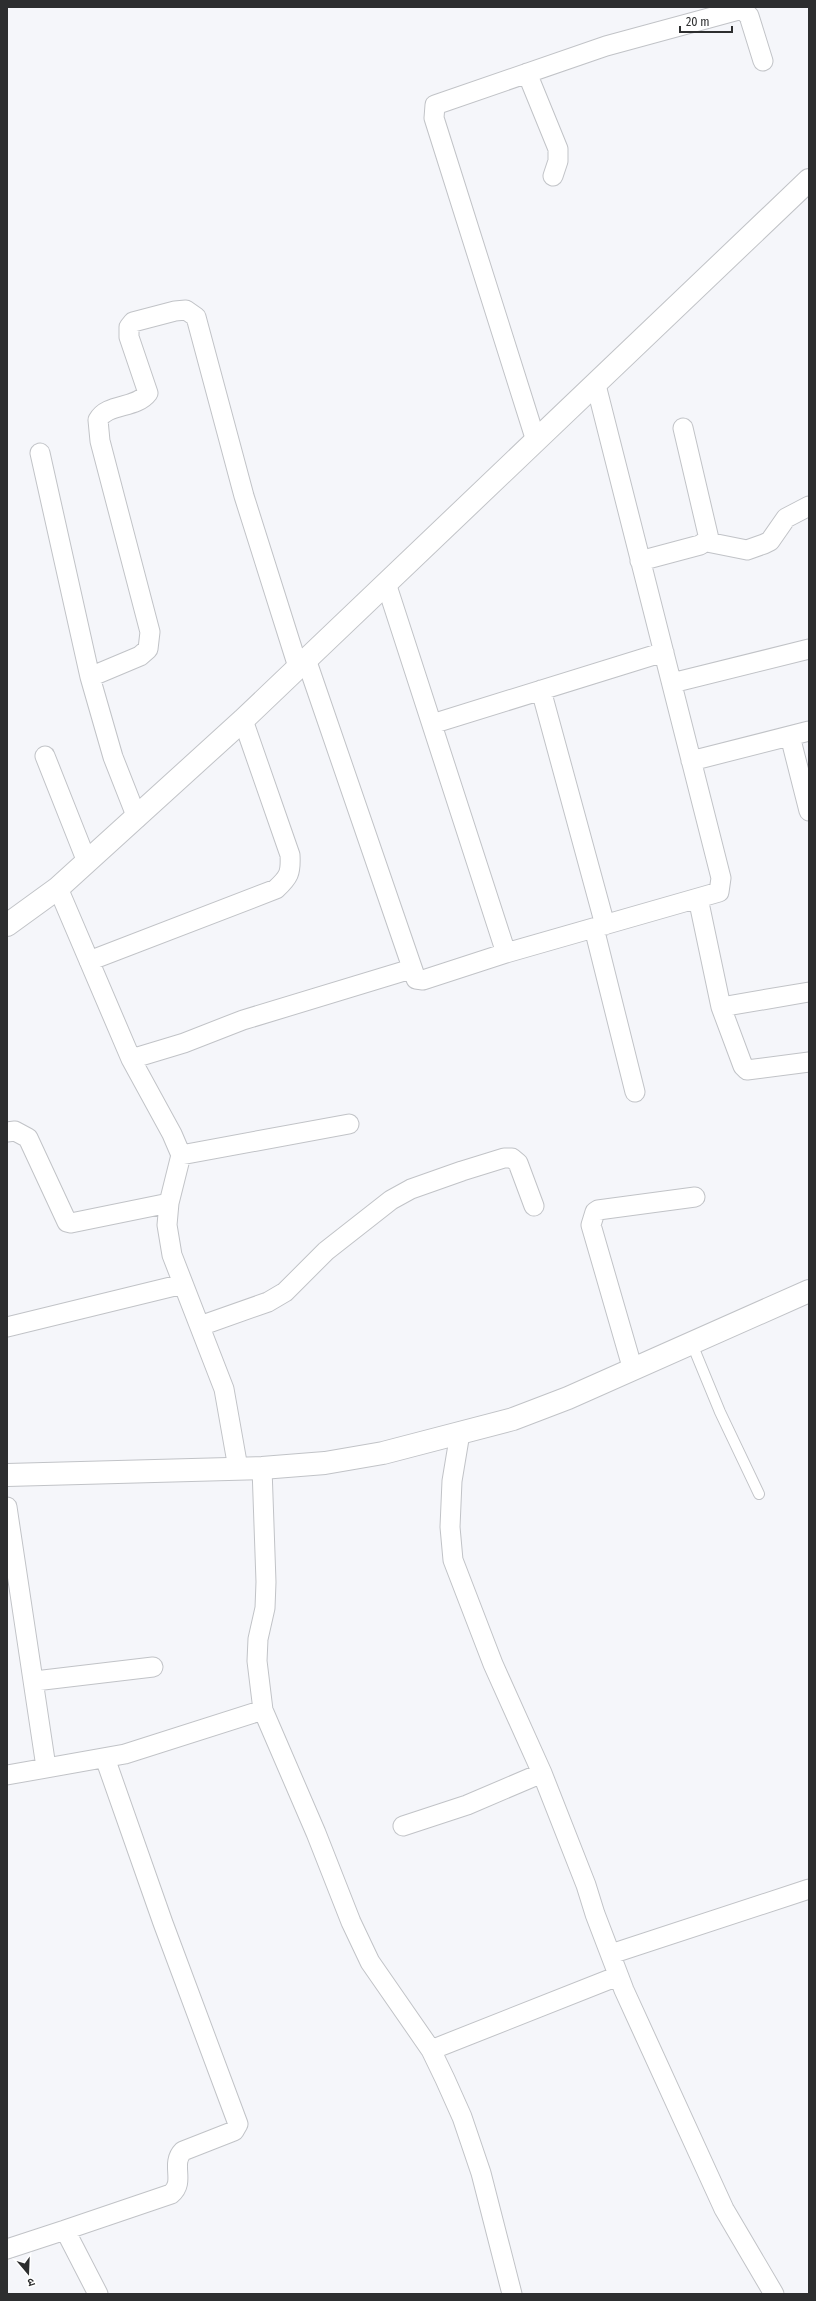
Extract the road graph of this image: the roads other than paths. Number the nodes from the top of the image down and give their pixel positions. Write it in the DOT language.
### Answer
graph roads {
  1 [pos="730,9"];
  2 [pos="763,60"];
  3 [pos="527,73"];
  4 [pos="553,176"];
  5 [pos="809,180"];
  6 [pos="596,385"];
  7 [pos="683,428"];
  8 [pos="536,441"];
  9 [pos="40,453"];
  10 [pos="809,506"];
  11 [pos="707,542"];
  12 [pos="640,561"];
  13 [pos="386,583"];
  14 [pos="809,649"];
  15 [pos="664,652"];
  16 [pos="302,663"];
  17 [pos="90,677"];
  18 [pos="672,683"];
  19 [pos="540,690"];
  20 [pos="243,720"];
  21 [pos="432,724"];
  22 [pos="809,731"];
  23 [pos="790,736"];
  24 [pos="45,756"];
  25 [pos="691,761"];
  26 [pos="809,811"];
  27 [pos="137,818"];
  28 [pos="87,862"];
  29 [pos="58,888"];
  30 [pos="698,898"];
  31 [pos="7,925"];
  32 [pos="600,927"];
  33 [pos="506,954"];
  34 [pos="89,961"];
  35 [pos="411,969"];
  36 [pos="809,992"];
  37 [pos="721,1007"];
  38 [pos="131,1059"];
  39 [pos="809,1062"];
  40 [pos="635,1092"];
  41 [pos="349,1124"];
  42 [pos="7,1132"];
  43 [pos="182,1155"];
  44 [pos="695,1196"];
  45 [pos="168,1203"];
  46 [pos="534,1206"];
  47 [pos="183,1284"];
  48 [pos="809,1291"];
  49 [pos="200,1326"];
  50 [pos="7,1328"];
  51 [pos="692,1344"];
  52 [pos="633,1370"];
  53 [pos="460,1433"];
  54 [pos="238,1468"];
  55 [pos="262,1468"];
  56 [pos="7,1475"];
  57 [pos="759,1494"];
  58 [pos="7,1507"];
  59 [pos="153,1667"];
  60 [pos="35,1681"];
  61 [pos="263,1710"];
  62 [pos="105,1758"];
  63 [pos="46,1767"];
  64 [pos="542,1773"];
  65 [pos="7,1775"];
  66 [pos="403,1826"];
  67 [pos="809,1889"];
  68 [pos="611,1954"];
  69 [pos="618,1976"];
  70 [pos="431,2050"];
  71 [pos="65,2230"];
  72 [pos="7,2249"];
  73 [pos="98,2294"];
  74 [pos="512,2294"];
  75 [pos="774,2294"];
  1 -- 2 [label="street"];
  1 -- 3 [label="street"];
  3 -- 4 [label="street"];
  3 -- 8 [label="street"];
  5 -- 6 [label="highway"];
  6 -- 8 [label="highway"];
  6 -- 12 [label="street"];
  7 -- 11 [label="street"];
  8 -- 13 [label="highway"];
  9 -- 17 [label="street"];
  10 -- 11 [label="street"];
  11 -- 12 [label="street"];
  12 -- 15 [label="street"];
  13 -- 16 [label="highway"];
  13 -- 21 [label="street"];
  14 -- 18 [label="street"];
  15 -- 18 [label="street"];
  15 -- 19 [label="street"];
  16 -- 17 [label="street"];
  16 -- 20 [label="highway"];
  16 -- 35 [label="street"];
  17 -- 27 [label="street"];
  18 -- 25 [label="street"];
  19 -- 21 [label="street"];
  19 -- 32 [label="street"];
  20 -- 27 [label="highway"];
  20 -- 34 [label="street"];
  21 -- 33 [label="street"];
  22 -- 23 [label="street"];
  23 -- 25 [label="street"];
  23 -- 26 [label="street"];
  24 -- 28 [label="street"];
  25 -- 30 [label="street"];
  27 -- 28 [label="highway"];
  28 -- 29 [label="highway"];
  29 -- 31 [label="highway"];
  29 -- 34 [label="street"];
  30 -- 32 [label="street"];
  30 -- 37 [label="street"];
  32 -- 33 [label="street"];
  32 -- 40 [label="street"];
  33 -- 35 [label="street"];
  34 -- 38 [label="street"];
  35 -- 38 [label="street"];
  36 -- 37 [label="street"];
  37 -- 39 [label="street"];
  38 -- 43 [label="street"];
  41 -- 43 [label="street"];
  42 -- 45 [label="street"];
  43 -- 45 [label="street"];
  44 -- 52 [label="street"];
  45 -- 47 [label="street"];
  46 -- 49 [label="street"];
  47 -- 49 [label="street"];
  47 -- 50 [label="street"];
  48 -- 51 [label="highway"];
  49 -- 54 [label="street"];
  51 -- 52 [label="highway"];
  51 -- 57 [label="lane"];
  52 -- 53 [label="highway"];
  53 -- 55 [label="highway"];
  53 -- 64 [label="street"];
  54 -- 55 [label="highway"];
  54 -- 56 [label="highway"];
  55 -- 61 [label="street"];
  58 -- 60 [label="street"];
  59 -- 60 [label="street"];
  60 -- 63 [label="street"];
  61 -- 62 [label="street"];
  61 -- 70 [label="street"];
  62 -- 63 [label="street"];
  62 -- 71 [label="street"];
  63 -- 65 [label="street"];
  64 -- 66 [label="street"];
  64 -- 68 [label="street"];
  67 -- 68 [label="street"];
  68 -- 69 [label="street"];
  69 -- 70 [label="street"];
  69 -- 75 [label="street"];
  70 -- 74 [label="street"];
  71 -- 72 [label="street"];
  71 -- 73 [label="street"];
}
